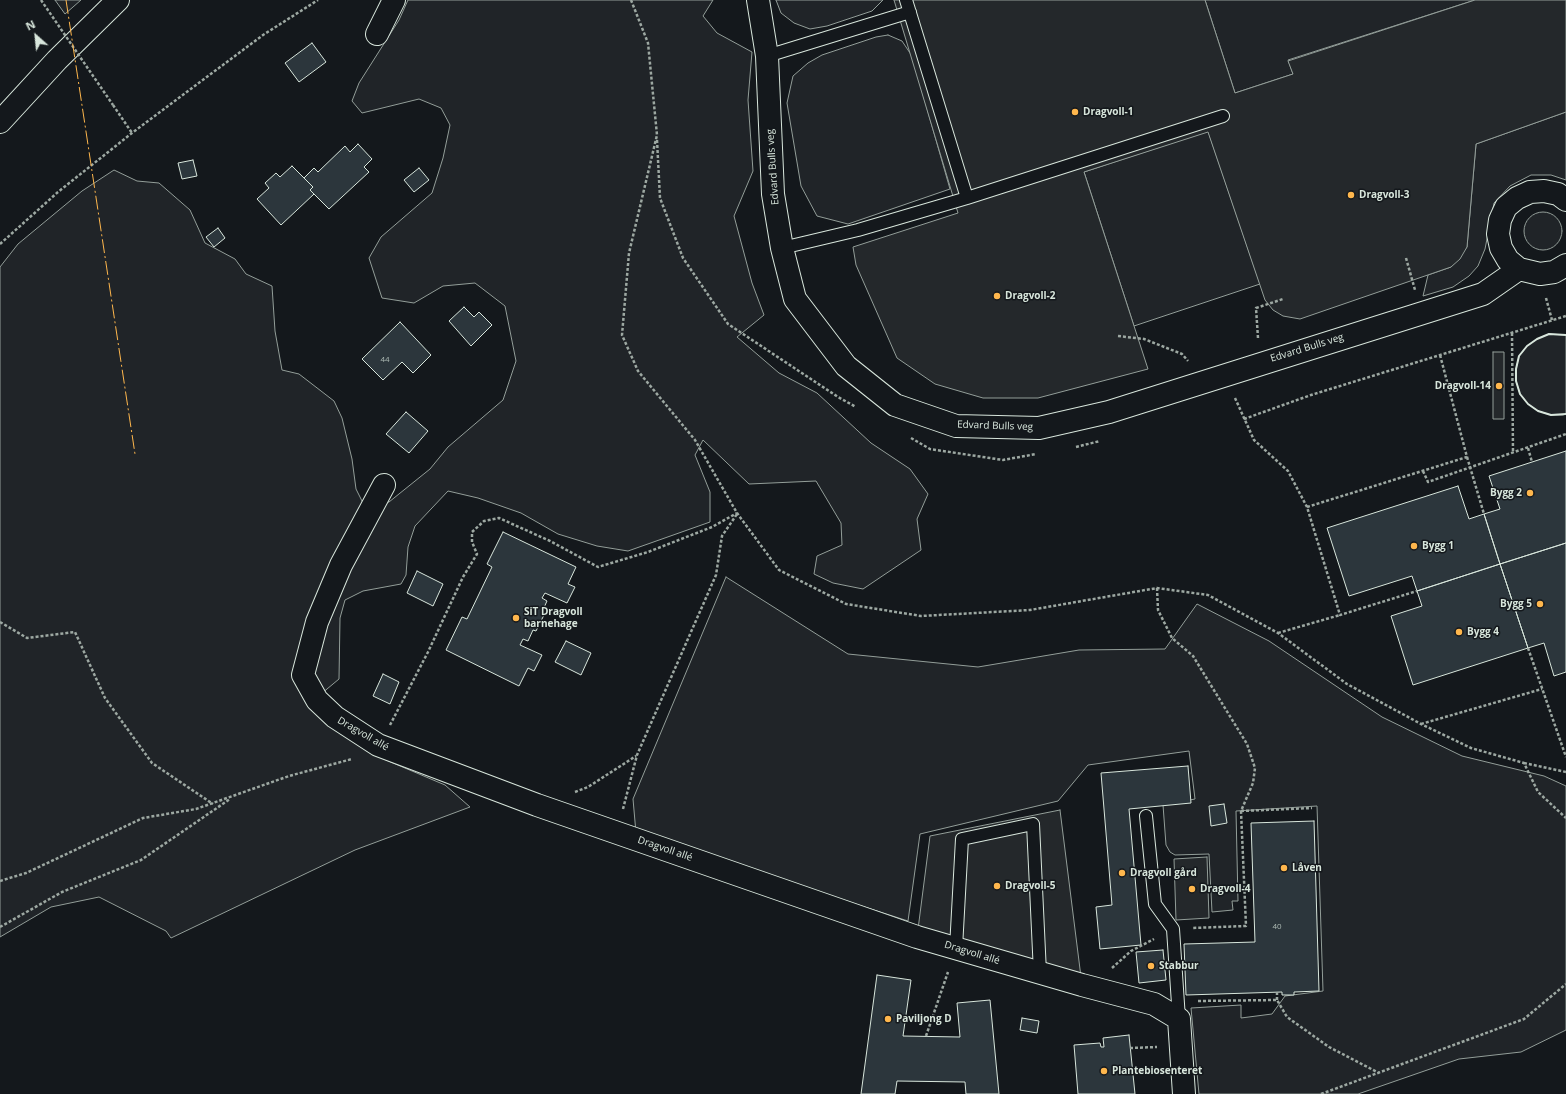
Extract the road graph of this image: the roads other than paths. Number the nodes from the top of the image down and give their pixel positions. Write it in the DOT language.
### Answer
graph roads {
  1 [pos="118,0"];
  2 [pos="394,0"];
  3 [pos="758,0"];
  4 [pos="908,6"];
  5 [pos="377,34"];
  6 [pos="767,56"];
  7 [pos="1223,116"];
  8 [pos="0,122"];
  9 [pos="967,198"];
  10 [pos="1566,200"];
  11 [pos="782,248"];
  12 [pos="1566,266"];
  13 [pos="1520,269"];
  14 [pos="384,485"];
  15 [pos="1146,816"];
  16 [pos="956,948"];
  17 [pos="1040,973"];
  18 [pos="1178,1010"];
  19 [pos="1184,1094"];
  1 -- 8 [label="street"];
  2 -- 5 [label="street"];
  3 -- 6 [label="street, Edvard Bulls veg"];
  4 -- 6 [label="lane"];
  4 -- 9 [label="lane"];
  6 -- 11 [label="street, Edvard Bulls veg"];
  7 -- 9 [label="lane"];
  9 -- 11 [label="lane"];
  10 -- 13 [label="street"];
  11 -- 13 [label="street, Edvard Bulls veg"];
  12 -- 13 [label="street"];
  14 -- 16 [label="street, Dragvoll allé"];
  15 -- 18 [label="lane"];
  16 -- 17 [label="street, Dragvoll allé"];
  16 -- 17 [label="lane"];
  17 -- 18 [label="street, Dragvoll allé"];
  18 -- 19 [label="street"];
}
